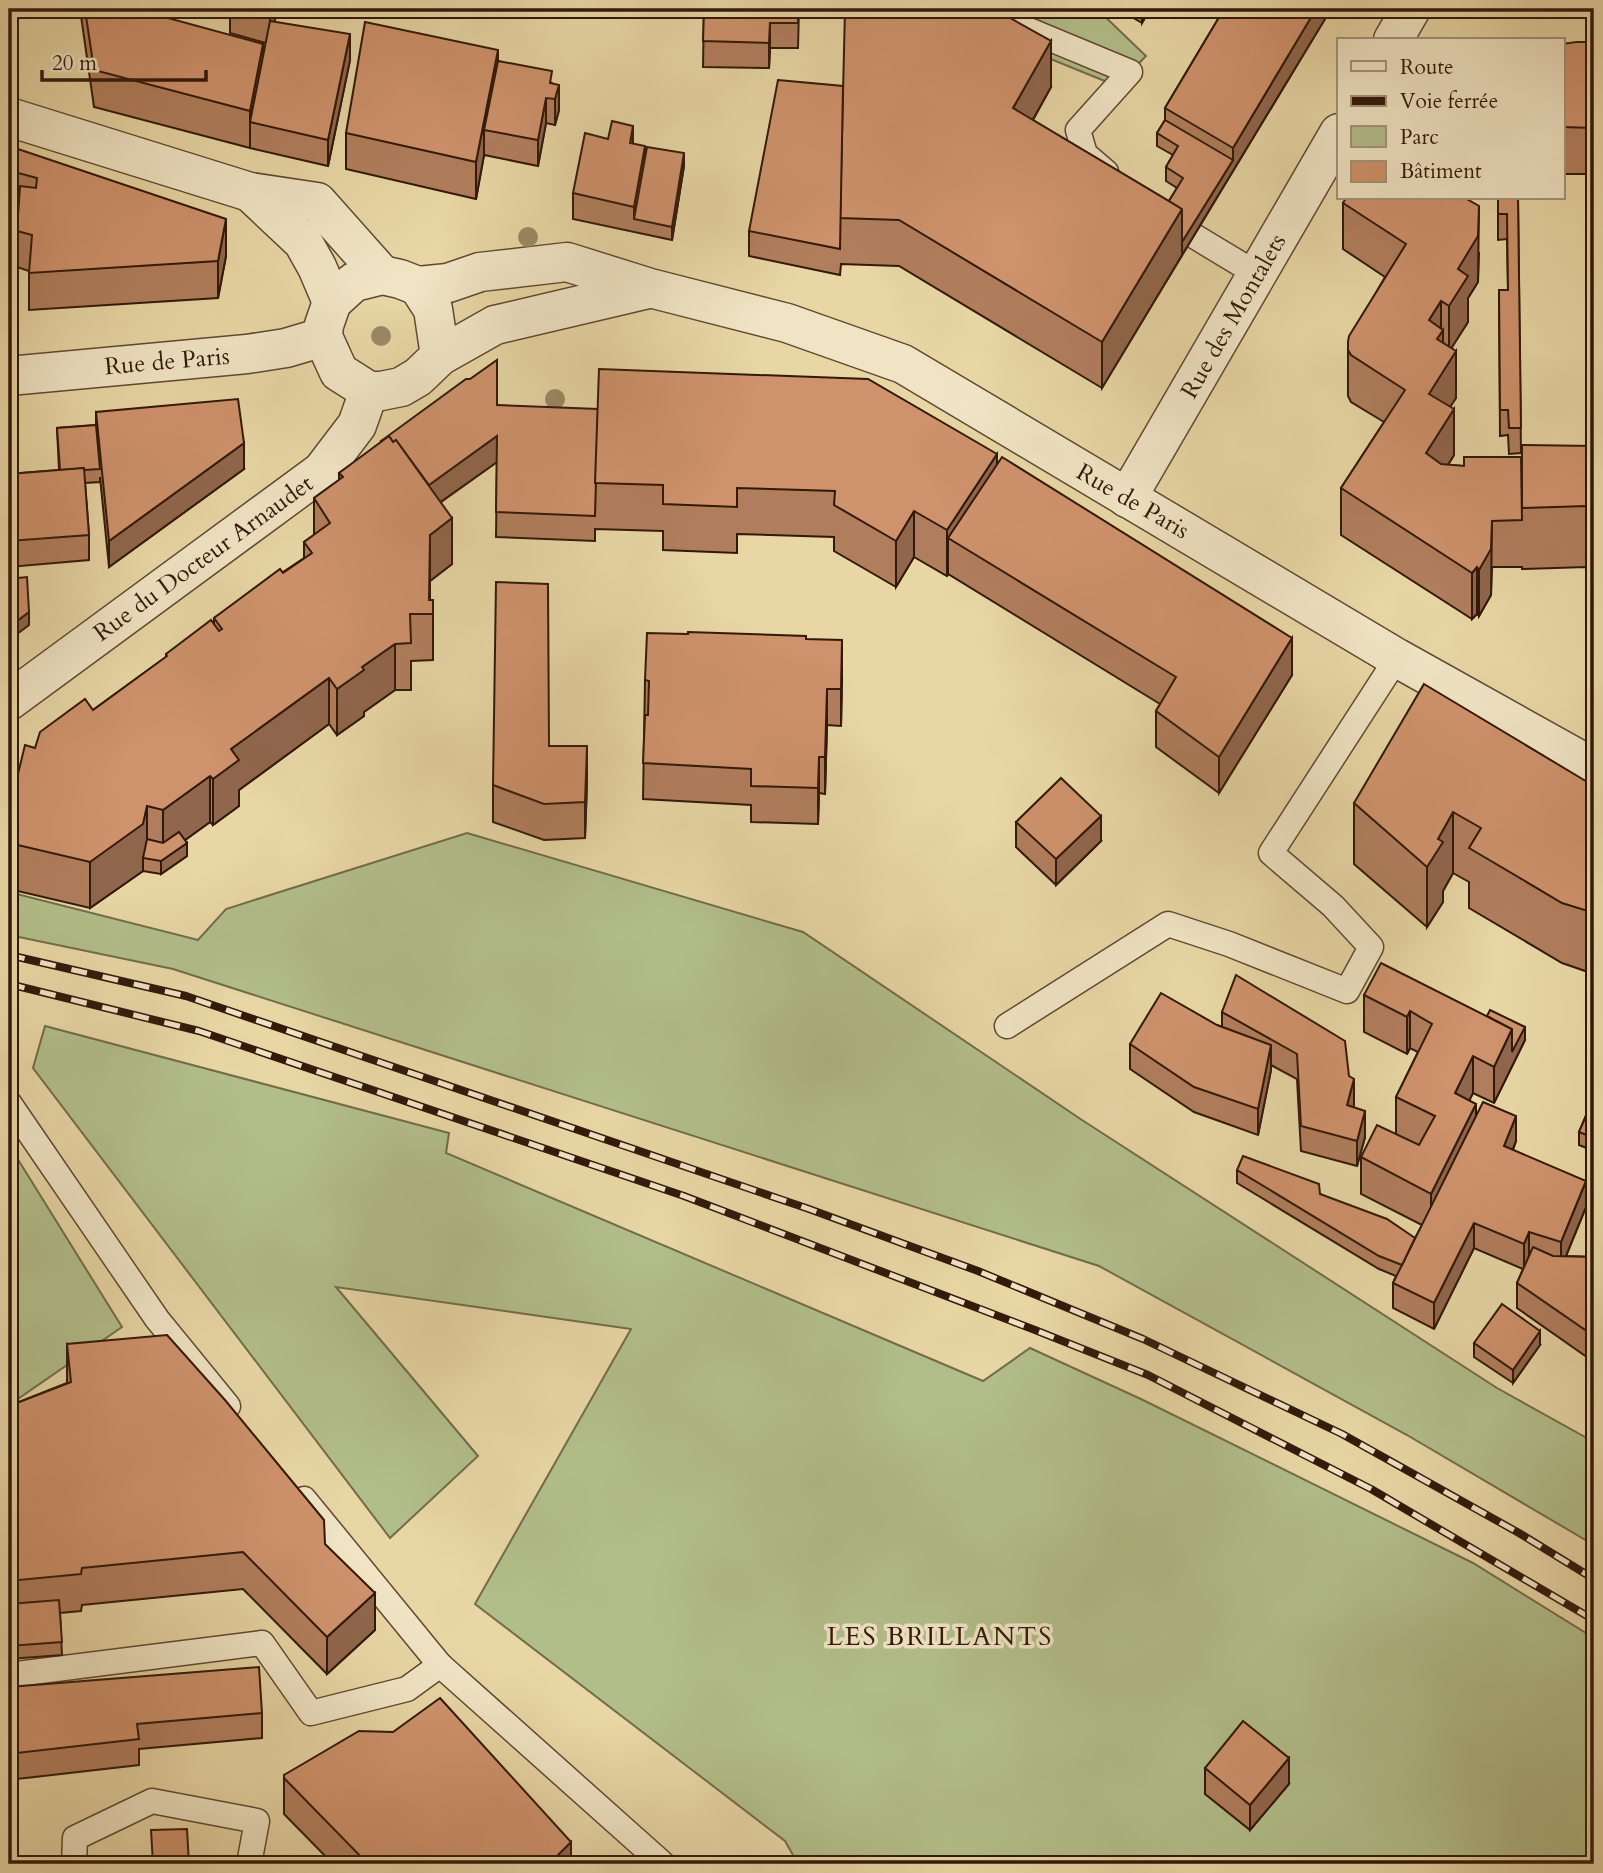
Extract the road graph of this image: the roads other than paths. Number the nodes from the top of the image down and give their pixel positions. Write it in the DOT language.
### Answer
graph roads {
  1 [pos="1411,9"];
  2 [pos="989,14"];
  3 [pos="1394,38"];
  4 [pos="9,117"];
  5 [pos="1337,136"];
  6 [pos="1125,188"];
  7 [pos="250,192"];
  8 [pos="1194,236"];
  9 [pos="1257,274"];
  10 [pos="382,275"];
  11 [pos="418,286"];
  12 [pos="650,288"];
  13 [pos="327,320"];
  14 [pos="440,356"];
  15 [pos="9,376"];
  16 [pos="369,391"];
  17 [pos="1128,498"];
  18 [pos="1397,658"];
  19 [pos="9,701"];
  20 [pos="1594,768"];
  21 [pos="1007,1026"];
  22 [pos="9,1103"];
  23 [pos="245,1427"];
  24 [pos="289,1481"];
  25 [pos="439,1665"];
  26 [pos="9,1675"];
  27 [pos="74,1864"];
  28 [pos="249,1864"];
  29 [pos="663,1864"];
  1 -- 3 [label="street"];
  2 -- 6 [label="lane"];
  4 -- 7 [label="street"];
  5 -- 9 [label="street, Rue des Montalets"];
  7 -- 10 [label="street"];
  7 -- 13 [label="street"];
  8 -- 9 [label="lane"];
  9 -- 17 [label="street, Rue des Montalets"];
  10 -- 11 [label="street"];
  10 -- 13 [label="street"];
  11 -- 12 [label="street, Rue de Paris"];
  11 -- 14 [label="street"];
  12 -- 14 [label="street, Rue de Paris"];
  12 -- 17 [label="street, Rue de Paris"];
  13 -- 15 [label="street, Rue de Paris"];
  13 -- 16 [label="street"];
  14 -- 16 [label="street"];
  16 -- 19 [label="street, Rue du Docteur Arnaudet"];
  17 -- 18 [label="street, Rue de Paris"];
  18 -- 20 [label="street, Rue de Paris"];
  18 -- 21 [label="lane"];
  22 -- 23 [label="lane"];
  24 -- 25 [label="lane"];
  25 -- 26 [label="lane"];
  25 -- 29 [label="lane"];
  27 -- 28 [label="lane"];
}
